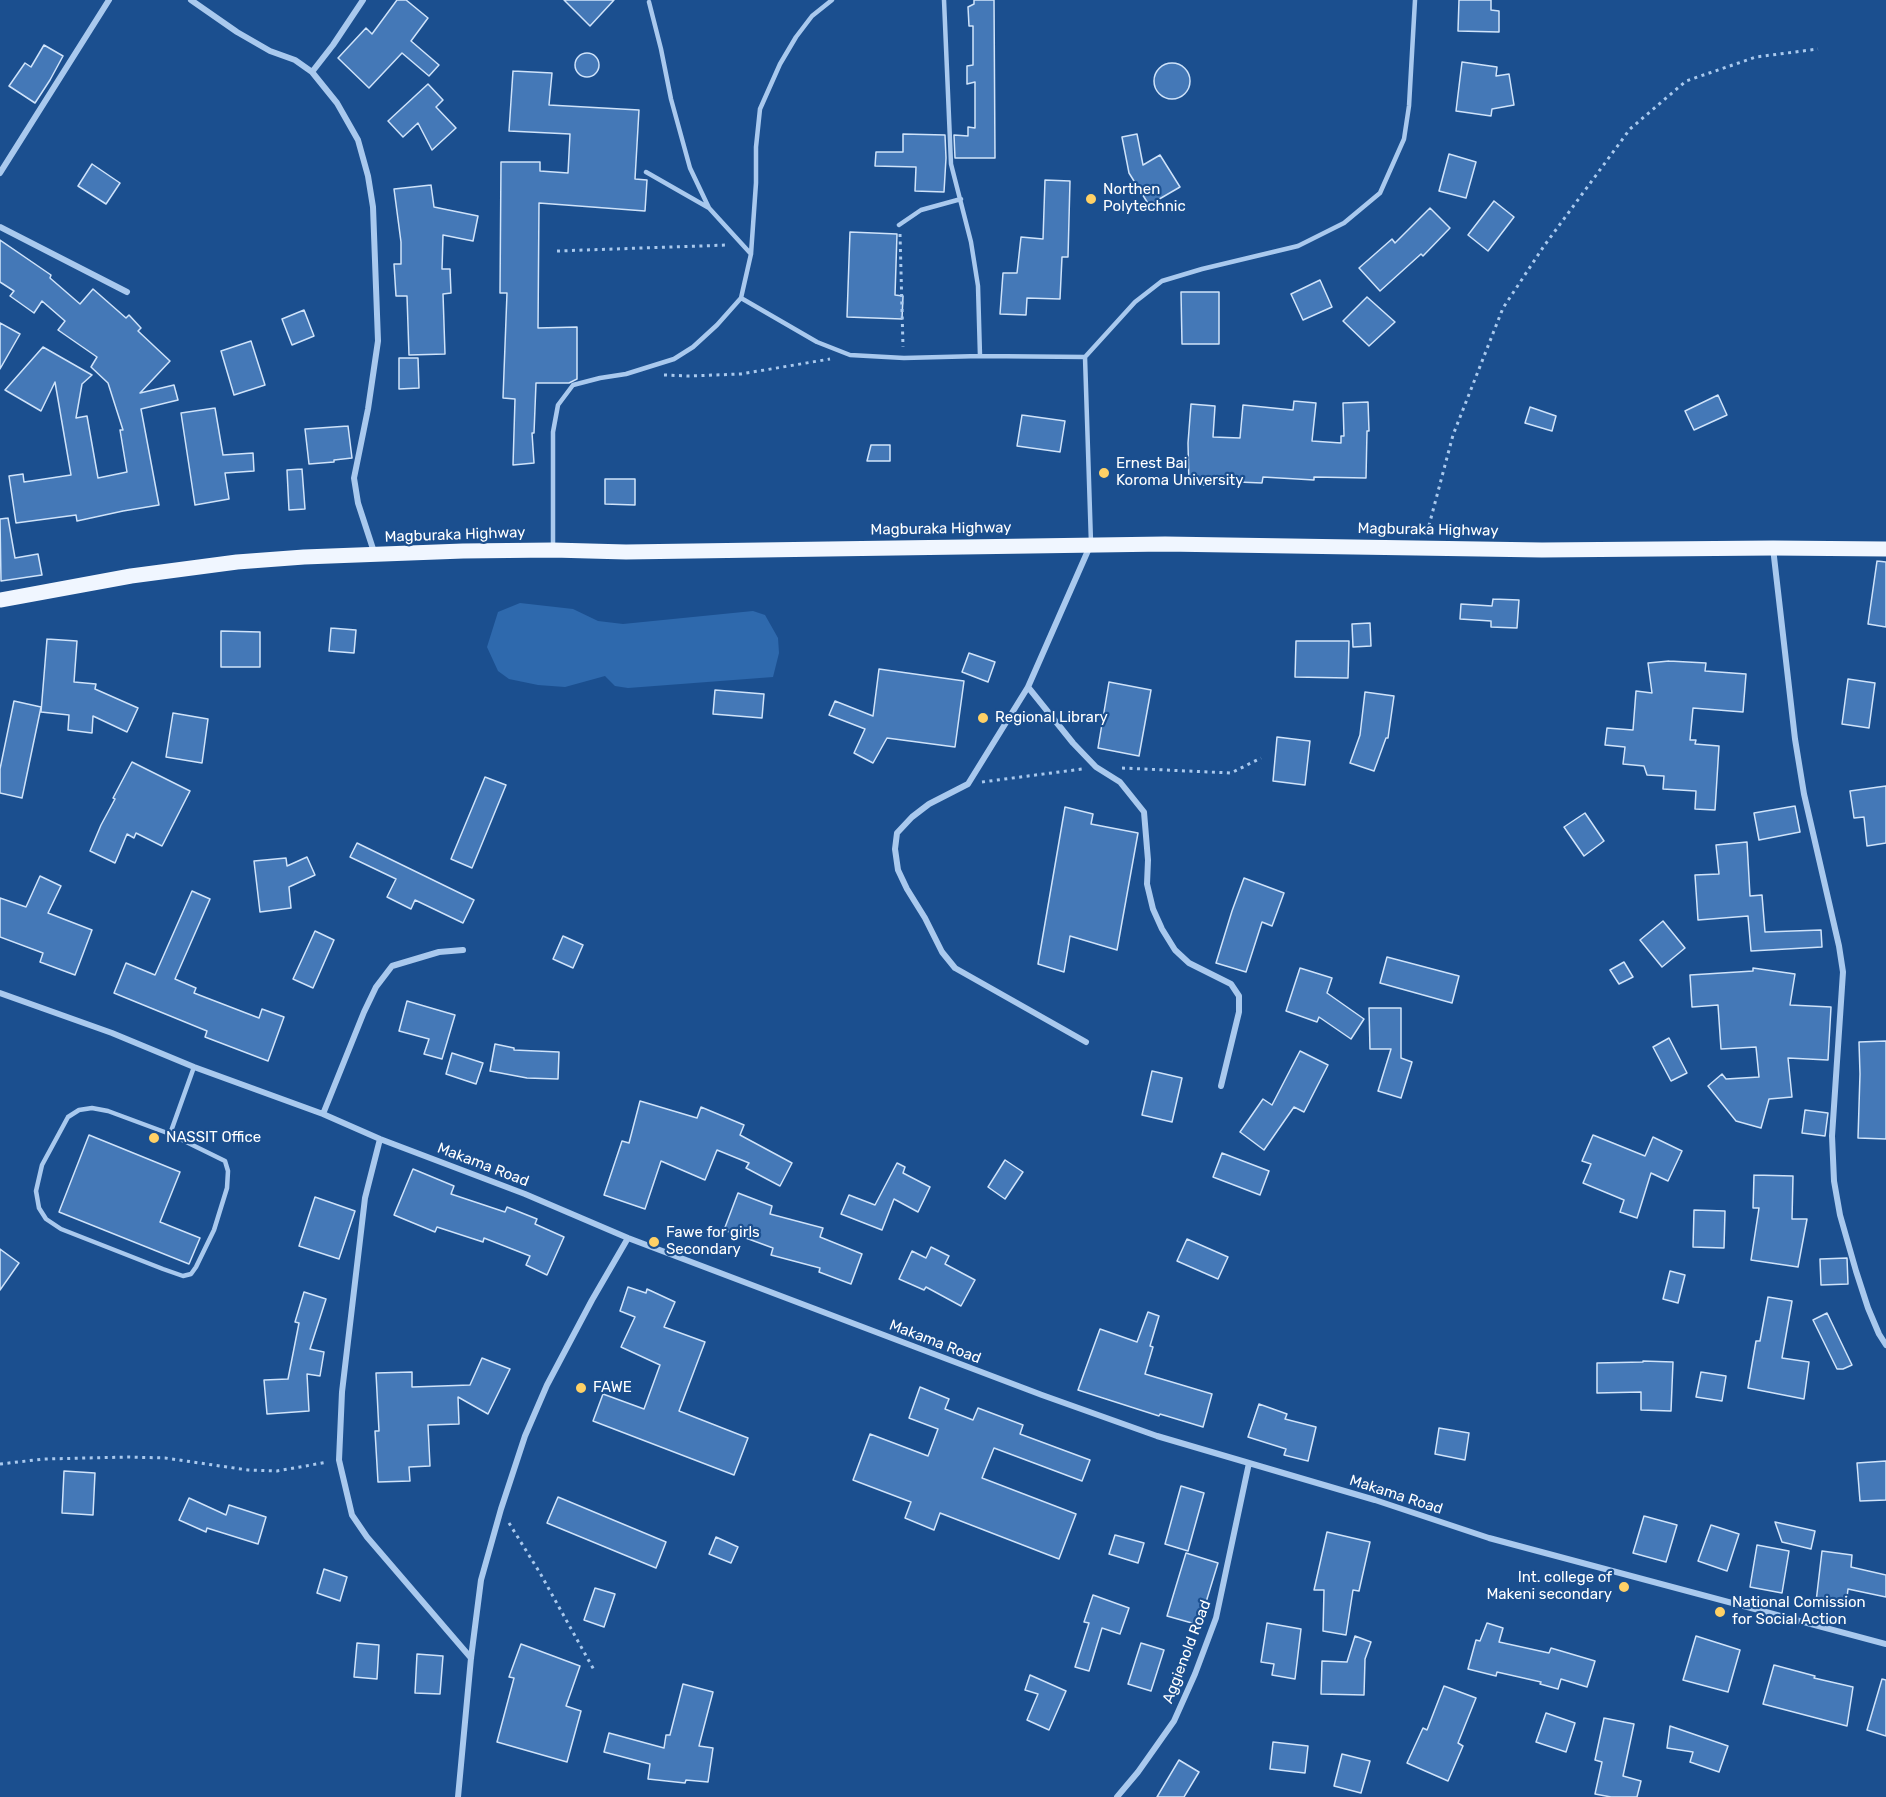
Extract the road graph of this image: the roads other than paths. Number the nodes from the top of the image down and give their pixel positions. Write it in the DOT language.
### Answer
graph roads {
  1 [pos="109,0"];
  2 [pos="191,0"];
  3 [pos="363,0"];
  4 [pos="832,0"];
  5 [pos="944,0"];
  6 [pos="1415,0"];
  7 [pos="649,3"];
  8 [pos="312,72"];
  9 [pos="646,172"];
  10 [pos="0,173"];
  11 [pos="961,199"];
  12 [pos="709,208"];
  13 [pos="899,225"];
  14 [pos="0,227"];
  15 [pos="751,255"];
  16 [pos="127,292"];
  17 [pos="741,298"];
  18 [pos="980,356"];
  19 [pos="1084,357"];
  20 [pos="1091,546"];
  21 [pos="1773,548"];
  22 [pos="1886,549"];
  23 [pos="553,550"];
  24 [pos="375,555"];
  25 [pos="0,600"];
  26 [pos="1028,687"];
  27 [pos="464,950"];
  28 [pos="0,993"];
  29 [pos="1086,1042"];
  30 [pos="194,1067"];
  31 [pos="1221,1086"];
  32 [pos="323,1114"];
  33 [pos="170,1134"];
  34 [pos="380,1138"];
  35 [pos="628,1238"];
  36 [pos="1886,1345"];
  37 [pos="1249,1462"];
  38 [pos="1886,1644"];
  39 [pos="471,1658"];
  40 [pos="458,1797"];
  41 [pos="1117,1797"];
  1 -- 10 [label="street"];
  2 -- 8 [label="street"];
  3 -- 8 [label="street"];
  4 -- 15 [label="lane"];
  5 -- 11 [label="lane"];
  6 -- 19 [label="lane"];
  7 -- 12 [label="lane"];
  8 -- 24 [label="street"];
  9 -- 12 [label="lane"];
  11 -- 13 [label="lane"];
  11 -- 18 [label="lane"];
  12 -- 15 [label="lane"];
  14 -- 16 [label="street"];
  15 -- 17 [label="lane"];
  17 -- 18 [label="lane"];
  17 -- 23 [label="lane"];
  18 -- 19 [label="lane"];
  19 -- 20 [label="lane"];
  20 -- 21 [label="main road, Magburaka Highway"];
  20 -- 23 [label="main road, Magburaka Highway"];
  20 -- 26 [label="street"];
  21 -- 22 [label="main road, Magburaka Highway"];
  21 -- 36 [label="street"];
  23 -- 24 [label="main road, Magburaka Highway"];
  24 -- 25 [label="main road, Magburaka Highway"];
  26 -- 29 [label="street"];
  26 -- 31 [label="street"];
  27 -- 32 [label="street"];
  28 -- 30 [label="street, Makama Road"];
  30 -- 32 [label="street, Makama Road"];
  30 -- 33 [label="lane"];
  32 -- 34 [label="street, Makama Road"];
  33 -- 33 [label="lane"];
  34 -- 35 [label="street, Makama Road"];
  34 -- 39 [label="street"];
  35 -- 37 [label="street, Makama Road"];
  35 -- 39 [label="street"];
  37 -- 38 [label="street, Makama Road"];
  37 -- 41 [label="street, Aggienold Road"];
  39 -- 40 [label="street"];
}
